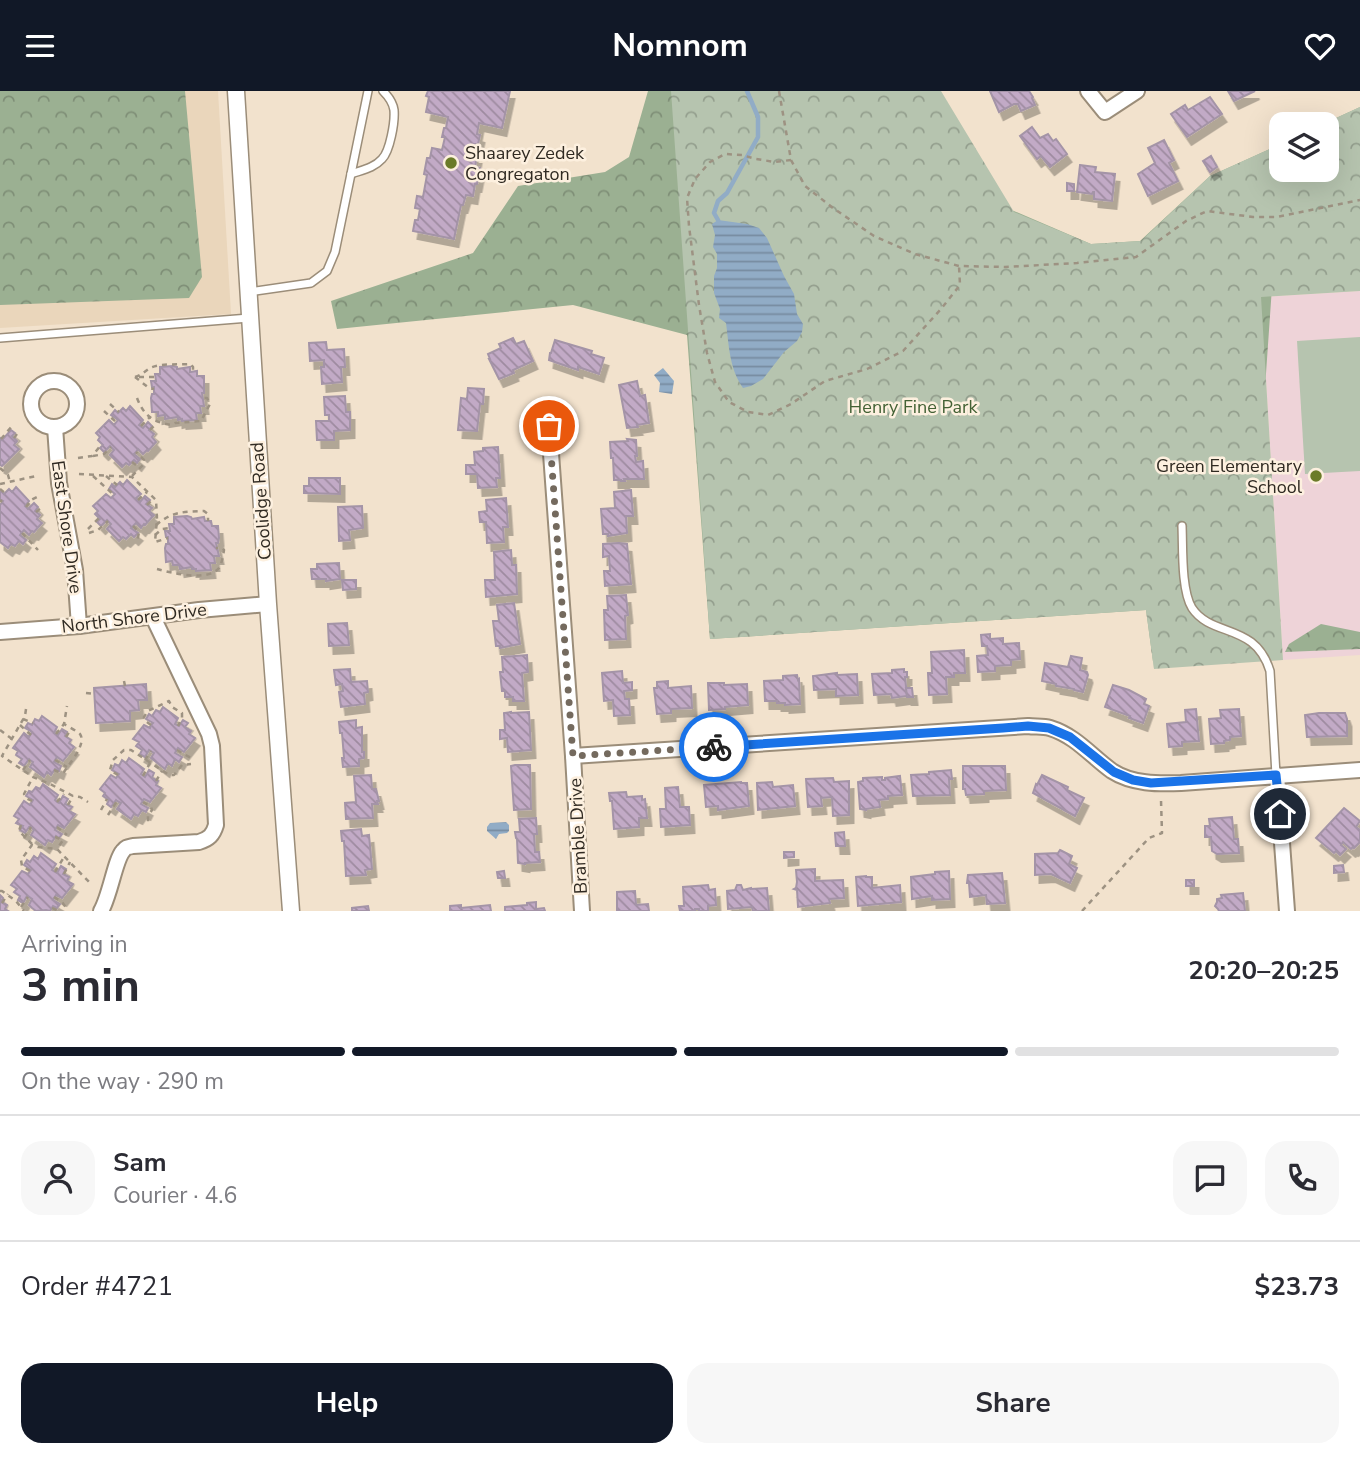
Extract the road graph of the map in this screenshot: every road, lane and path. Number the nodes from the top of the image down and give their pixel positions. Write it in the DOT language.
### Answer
graph roads {
  1 [pos="236,91"];
  2 [pos="368,91"];
  3 [pos="383,91"];
  4 [pos="779,91"];
  5 [pos="1088,91"];
  6 [pos="1137,91"];
  7 [pos="791,160"];
  8 [pos="351,174"];
  9 [pos="1360,200"];
  10 [pos="959,267"];
  11 [pos="249,292"];
  12 [pos="249,317"];
  13 [pos="0,338"];
  14 [pos="193,371"];
  15 [pos="135,377"];
  16 [pos="155,377"];
  17 [pos="154,389"];
  18 [pos="136,398"];
  19 [pos="202,398"];
  20 [pos="110,404"];
  21 [pos="200,409"];
  22 [pos="104,411"];
  23 [pos="119,412"];
  24 [pos="206,414"];
  25 [pos="161,415"];
  26 [pos="150,417"];
  27 [pos="173,417"];
  28 [pos="116,422"];
  29 [pos="158,423"];
  30 [pos="173,423"];
  31 [pos="13,425"];
  32 [pos="141,426"];
  33 [pos="549,426"];
  34 [pos="55,427"];
  35 [pos="19,431"];
  36 [pos="150,431"];
  37 [pos="14,438"];
  38 [pos="1,439"];
  39 [pos="102,444"];
  40 [pos="111,447"];
  41 [pos="136,452"];
  42 [pos="92,456"];
  43 [pos="78,459"];
  44 [pos="132,462"];
  45 [pos="0,468"];
  46 [pos="140,468"];
  47 [pos="79,474"];
  48 [pos="92,475"];
  49 [pos="105,475"];
  50 [pos="36,476"];
  51 [pos="132,477"];
  52 [pos="10,482"];
  53 [pos="1,484"];
  54 [pos="117,485"];
  55 [pos="147,492"];
  56 [pos="5,493"];
  57 [pos="114,495"];
  58 [pos="39,496"];
  59 [pos="154,498"];
  60 [pos="138,500"];
  61 [pos="147,505"];
  62 [pos="26,507"];
  63 [pos="42,507"];
  64 [pos="36,512"];
  65 [pos="196,512"];
  66 [pos="99,518"];
  67 [pos="197,519"];
  68 [pos="108,521"];
  69 [pos="208,521"];
  70 [pos="156,525"];
  71 [pos="133,526"];
  72 [pos="1182,526"];
  73 [pos="170,528"];
  74 [pos="22,533"];
  75 [pos="130,535"];
  76 [pos="155,535"];
  77 [pos="168,538"];
  78 [pos="216,548"];
  79 [pos="38,550"];
  80 [pos="215,560"];
  81 [pos="222,560"];
  82 [pos="176,566"];
  83 [pos="187,567"];
  84 [pos="157,569"];
  85 [pos="173,573"];
  86 [pos="186,575"];
  87 [pos="268,604"];
  88 [pos="153,617"];
  89 [pos="79,626"];
  90 [pos="0,632"];
  91 [pos="124,681"];
  92 [pos="125,686"];
  93 [pos="86,693"];
  94 [pos="95,694"];
  95 [pos="66,706"];
  96 [pos="26,709"];
  97 [pos="148,711"];
  98 [pos="153,714"];
  99 [pos="23,719"];
  100 [pos="33,723"];
  101 [pos="64,724"];
  102 [pos="20,725"];
  103 [pos="151,725"];
  104 [pos="178,726"];
  105 [pos="71,729"];
  106 [pos="0,730"];
  107 [pos="56,734"];
  108 [pos="30,735"];
  109 [pos="66,737"];
  110 [pos="12,739"];
  111 [pos="141,749"];
  112 [pos="177,750"];
  113 [pos="151,751"];
  114 [pos="137,755"];
  115 [pos="573,756"];
  116 [pos="1,757"];
  117 [pos="21,758"];
  118 [pos="191,758"];
  119 [pos="30,760"];
  120 [pos="55,760"];
  121 [pos="113,760"];
  122 [pos="145,760"];
  123 [pos="174,762"];
  124 [pos="150,763"];
  125 [pos="191,764"];
  126 [pos="15,765"];
  127 [pos="120,765"];
  128 [pos="182,765"];
  129 [pos="67,767"];
  130 [pos="23,770"];
  131 [pos="54,770"];
  132 [pos="1360,770"];
  133 [pos="162,771"];
  134 [pos="118,775"];
  135 [pos="1276,775"];
  136 [pos="143,776"];
  137 [pos="33,777"];
  138 [pos="156,781"];
  139 [pos="29,788"];
  140 [pos="33,791"];
  141 [pos="65,792"];
  142 [pos="73,796"];
  143 [pos="107,799"];
  144 [pos="1161,800"];
  145 [pos="32,801"];
  146 [pos="117,801"];
  147 [pos="143,801"];
  148 [pos="57,802"];
  149 [pos="88,802"];
  150 [pos="68,805"];
  151 [pos="101,810"];
  152 [pos="141,812"];
  153 [pos="108,815"];
  154 [pos="148,816"];
  155 [pos="148,823"];
  156 [pos="21,825"];
  157 [pos="31,827"];
  158 [pos="57,827"];
  159 [pos="67,835"];
  160 [pos="24,838"];
  161 [pos="55,838"];
  162 [pos="32,845"];
  163 [pos="57,849"];
  164 [pos="24,856"];
  165 [pos="65,856"];
  166 [pos="31,861"];
  167 [pos="70,862"];
  168 [pos="30,871"];
  169 [pos="55,871"];
  170 [pos="64,874"];
  171 [pos="91,884"];
  172 [pos="0,891"];
  173 [pos="8,894"];
  174 [pos="19,895"];
  175 [pos="28,897"];
  176 [pos="54,897"];
  177 [pos="16,901"];
  178 [pos="2,903"];
  179 [pos="52,908"];
  180 [pos="23,909"];
  181 [pos="67,909"];
  182 [pos="59,911"];
  183 [pos="101,911"];
  184 [pos="291,911"];
  185 [pos="582,911"];
  186 [pos="1082,911"];
  187 [pos="1287,911"];
  1 -- 11 [label="street, Coolidge Road"];
  2 -- 8 [label="lane"];
  3 -- 8 [label="lane"];
  4 -- 7 [label="path"];
  5 -- 6 [label="street"];
  7 -- 10 [label="path"];
  7 -- 10 [label="path"];
  8 -- 11 [label="lane"];
  9 -- 10 [label="path"];
  11 -- 12 [label="street, Coolidge Road"];
  12 -- 13 [label="lane"];
  12 -- 87 [label="street, Coolidge Road"];
  14 -- 15 [label="path"];
  15 -- 16 [label="path"];
  15 -- 17 [label="path"];
  18 -- 26 [label="path"];
  19 -- 24 [label="path"];
  20 -- 23 [label="path"];
  21 -- 24 [label="path"];
  22 -- 28 [label="path"];
  24 -- 30 [label="path"];
  25 -- 29 [label="path"];
  26 -- 29 [label="path"];
  26 -- 32 [label="path"];
  27 -- 30 [label="path"];
  29 -- 30 [label="path"];
  29 -- 36 [label="path"];
  31 -- 38 [label="path"];
  33 -- 115 [label="street, Bramble Drive"];
  34 -- 89 [label="street, East Shore Drive"];
  35 -- 37 [label="path"];
  39 -- 42 [label="path"];
  40 -- 42 [label="path"];
  41 -- 46 [label="path"];
  42 -- 43 [label="path"];
  44 -- 46 [label="path"];
  45 -- 52 [label="path"];
  46 -- 51 [label="path"];
  47 -- 48 [label="path"];
  48 -- 49 [label="path"];
  48 -- 57 [label="path"];
  49 -- 51 [label="path"];
  49 -- 54 [label="path"];
  50 -- 52 [label="path"];
  51 -- 55 [label="path"];
  52 -- 53 [label="path"];
  53 -- 56 [label="path"];
  55 -- 59 [label="path"];
  55 -- 60 [label="path"];
  58 -- 62 [label="path"];
  59 -- 61 [label="path"];
  59 -- 70 [label="path"];
  63 -- 64 [label="path"];
  65 -- 67 [label="path"];
  65 -- 69 [label="path"];
  65 -- 70 [label="path"];
  66 -- 68 [label="path"];
  70 -- 76 [label="path"];
  71 -- 75 [label="path"];
  72 -- 135 [label="lane"];
  73 -- 76 [label="path"];
  74 -- 79 [label="path"];
  76 -- 77 [label="path"];
  78 -- 81 [label="path"];
  80 -- 81 [label="path"];
  81 -- 86 [label="path"];
  82 -- 85 [label="path"];
  83 -- 86 [label="path"];
  84 -- 85 [label="path"];
  85 -- 86 [label="path"];
  87 -- 88 [label="street, North Shore Drive"];
  87 -- 184 [label="street, Coolidge Road"];
  88 -- 89 [label="street, North Shore Drive"];
  88 -- 183 [label="street"];
  89 -- 90 [label="street, North Shore Drive"];
  91 -- 92 [label="path"];
  93 -- 94 [label="path"];
  95 -- 101 [label="path"];
  96 -- 99 [label="path"];
  97 -- 98 [label="path"];
  97 -- 103 [label="path"];
  97 -- 104 [label="path"];
  99 -- 100 [label="path"];
  99 -- 102 [label="path"];
  101 -- 105 [label="path"];
  101 -- 107 [label="path"];
  102 -- 108 [label="path"];
  102 -- 110 [label="path"];
  105 -- 109 [label="path"];
  105 -- 129 [label="path"];
  106 -- 110 [label="path"];
  110 -- 116 [label="path"];
  111 -- 114 [label="path"];
  112 -- 118 [label="path"];
  113 -- 122 [label="path"];
  114 -- 121 [label="path"];
  114 -- 122 [label="path"];
  115 -- 135 [label="street"];
  115 -- 185 [label="street, Bramble Drive"];
  116 -- 126 [label="path"];
  117 -- 126 [label="path"];
  119 -- 130 [label="path"];
  120 -- 129 [label="path"];
  121 -- 127 [label="path"];
  121 -- 134 [label="path"];
  122 -- 124 [label="path"];
  123 -- 128 [label="path"];
  124 -- 133 [label="path"];
  124 -- 136 [label="path"];
  125 -- 128 [label="path"];
  126 -- 130 [label="path"];
  128 -- 133 [label="path"];
  129 -- 131 [label="path"];
  130 -- 137 [label="path"];
  132 -- 135 [label="street"];
  133 -- 138 [label="path"];
  135 -- 187 [label="street"];
  137 -- 139 [label="path"];
  137 -- 141 [label="path"];
  139 -- 140 [label="path"];
  139 -- 145 [label="path"];
  141 -- 142 [label="path"];
  141 -- 148 [label="path"];
  142 -- 149 [label="path"];
  142 -- 150 [label="path"];
  143 -- 151 [label="path"];
  144 -- 186 [label="path"];
  146 -- 153 [label="path"];
  147 -- 154 [label="path"];
  152 -- 154 [label="path"];
  154 -- 155 [label="path"];
  156 -- 160 [label="path"];
  157 -- 160 [label="path"];
  158 -- 159 [label="path"];
  160 -- 162 [label="path"];
  161 -- 163 [label="path"];
  162 -- 163 [label="path"];
  162 -- 164 [label="path"];
  163 -- 165 [label="path"];
  164 -- 166 [label="path"];
  164 -- 168 [label="path"];
  165 -- 167 [label="path"];
  165 -- 169 [label="path"];
  167 -- 170 [label="path"];
  167 -- 171 [label="path"];
  172 -- 173 [label="path"];
  173 -- 177 [label="path"];
  173 -- 178 [label="path"];
  174 -- 177 [label="path"];
  175 -- 180 [label="path"];
  176 -- 181 [label="path"];
  177 -- 180 [label="path"];
  179 -- 182 [label="path"];
}
